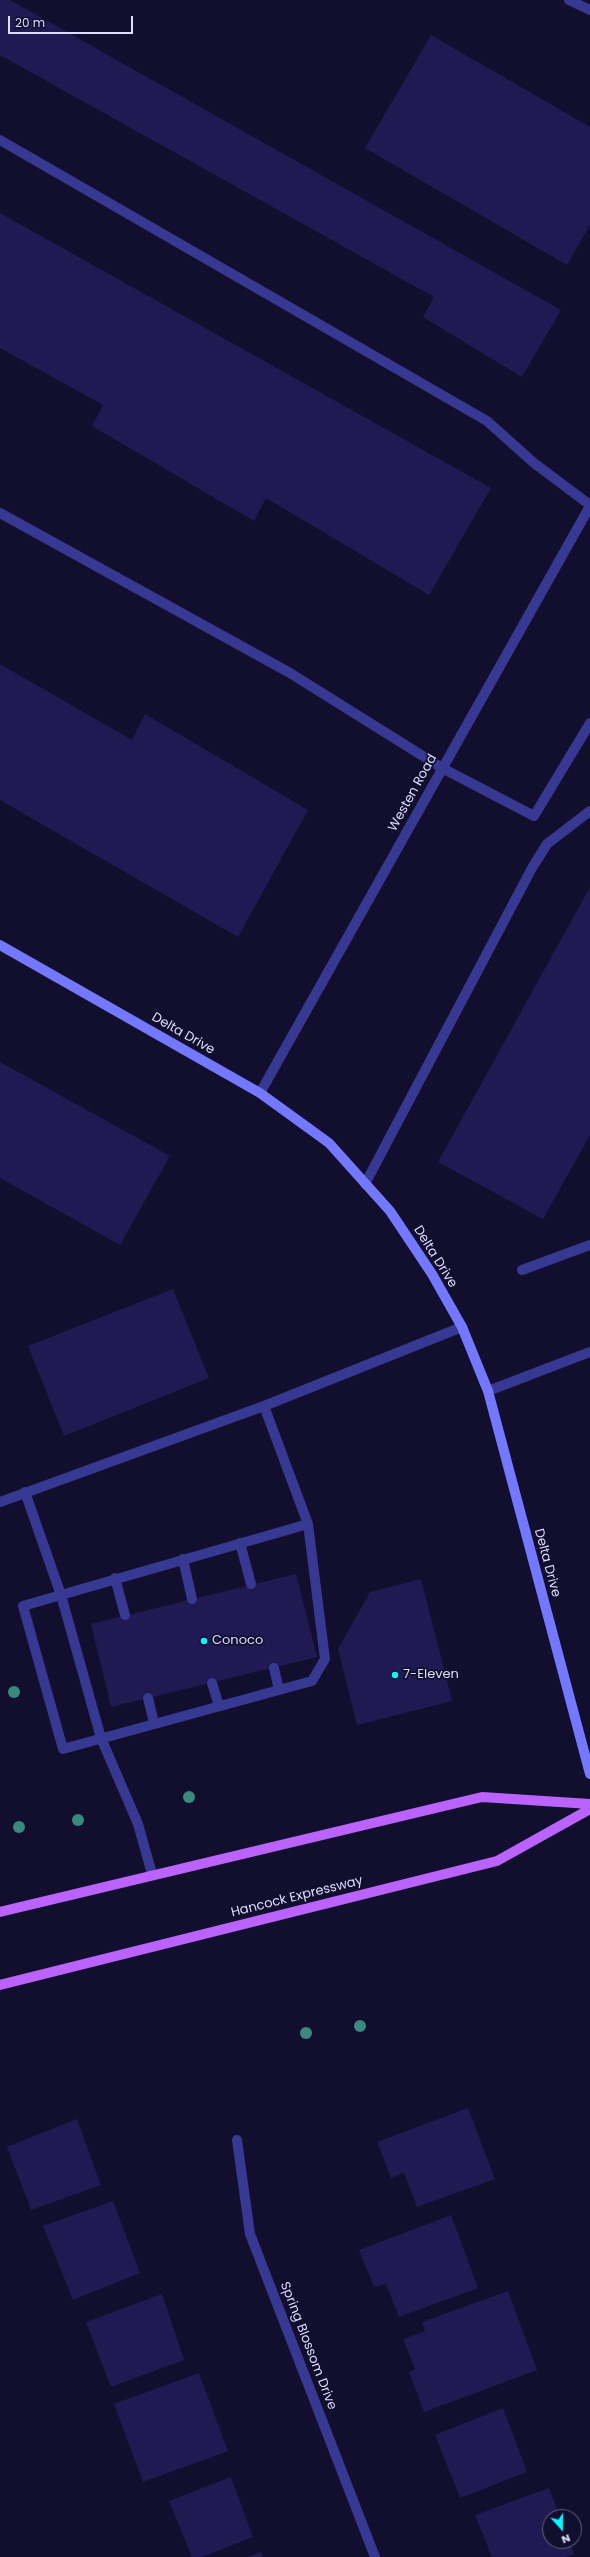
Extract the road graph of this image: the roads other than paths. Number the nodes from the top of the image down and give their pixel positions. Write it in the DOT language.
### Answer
graph roads {
  1 [pos="569,0"];
  2 [pos="590,10"];
  3 [pos="0,140"];
  4 [pos="590,506"];
  5 [pos="0,513"];
  6 [pos="590,723"];
  7 [pos="442,768"];
  8 [pos="590,811"];
  9 [pos="0,945"];
  10 [pos="260,1093"];
  11 [pos="364,1184"];
  12 [pos="590,1245"];
  13 [pos="522,1270"];
  14 [pos="462,1327"];
  15 [pos="590,1352"];
  16 [pos="488,1391"];
  17 [pos="264,1406"];
  18 [pos="25,1492"];
  19 [pos="0,1502"];
  20 [pos="308,1524"];
  21 [pos="240,1543"];
  22 [pos="183,1559"];
  23 [pos="115,1578"];
  24 [pos="251,1584"];
  25 [pos="61,1595"];
  26 [pos="192,1600"];
  27 [pos="125,1615"];
  28 [pos="274,1668"];
  29 [pos="212,1683"];
  30 [pos="279,1690"];
  31 [pos="148,1698"];
  32 [pos="219,1706"];
  33 [pos="154,1723"];
  34 [pos="101,1738"];
  35 [pos="590,1774"];
  36 [pos="590,1804"];
  37 [pos="590,1809"];
  38 [pos="152,1874"];
  39 [pos="0,1912"];
  40 [pos="0,1985"];
  41 [pos="237,2140"];
  42 [pos="375,2557"];
  1 -- 2 [label="street"];
  3 -- 4 [label="street"];
  4 -- 7 [label="street, Westen Road"];
  5 -- 7 [label="street"];
  6 -- 7 [label="street"];
  7 -- 10 [label="street, Westen Road"];
  8 -- 11 [label="street"];
  9 -- 10 [label="main road, Delta Drive"];
  10 -- 11 [label="main road, Delta Drive"];
  11 -- 14 [label="main road, Delta Drive"];
  12 -- 13 [label="street"];
  14 -- 16 [label="main road, Delta Drive"];
  14 -- 17 [label="street"];
  15 -- 16 [label="street"];
  16 -- 35 [label="main road, Delta Drive"];
  17 -- 18 [label="street"];
  17 -- 20 [label="street"];
  18 -- 19 [label="street"];
  18 -- 25 [label="street"];
  20 -- 21 [label="street"];
  20 -- 30 [label="street"];
  21 -- 22 [label="street"];
  21 -- 24 [label="street"];
  22 -- 23 [label="street"];
  22 -- 26 [label="street"];
  23 -- 25 [label="street"];
  23 -- 27 [label="street"];
  25 -- 34 [label="street"];
  25 -- 34 [label="street"];
  28 -- 30 [label="street"];
  29 -- 32 [label="street"];
  30 -- 32 [label="street"];
  31 -- 33 [label="street"];
  32 -- 33 [label="street"];
  33 -- 34 [label="street"];
  34 -- 38 [label="street"];
  36 -- 38 [label="main road"];
  37 -- 40 [label="main road, Hancock Expressway"];
  38 -- 39 [label="main road"];
  41 -- 42 [label="street, Spring Blossom Drive"];
}
